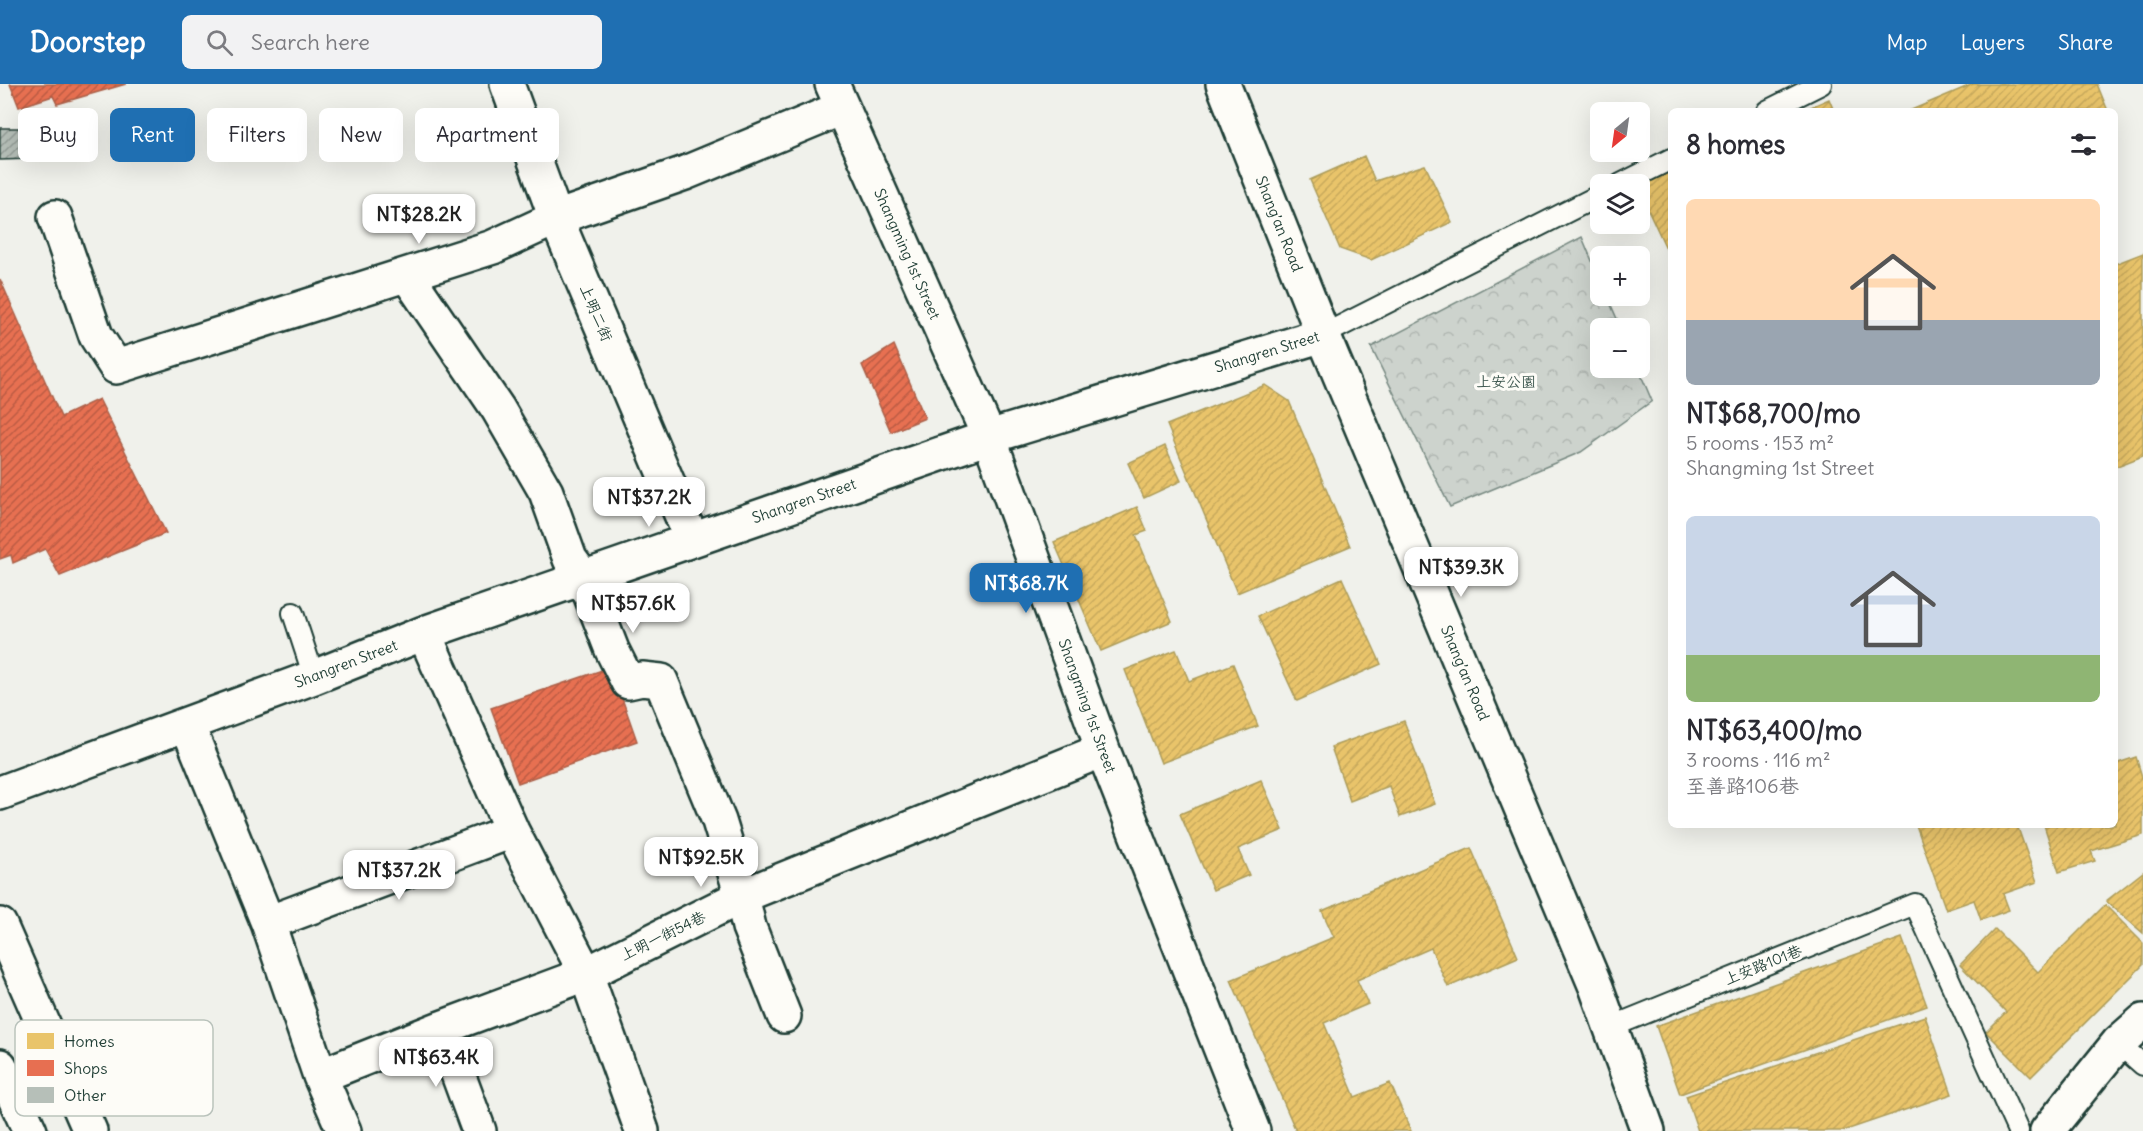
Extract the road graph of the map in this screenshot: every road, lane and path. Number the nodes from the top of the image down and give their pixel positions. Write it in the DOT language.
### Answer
graph roads {
  1 [pos="507,84"];
  2 [pos="1223,84"];
  3 [pos="1821,84"];
  4 [pos="837,96"];
  5 [pos="1773,108"];
  6 [pos="1668,160"];
  7 [pos="1641,174"];
  8 [pos="1590,200"];
  9 [pos="55,217"];
  10 [pos="556,218"];
  11 [pos="407,275"];
  12 [pos="1323,335"];
  13 [pos="989,437"];
  14 [pos="692,540"];
  15 [pos="584,578"];
  16 [pos="293,613"];
  17 [pos="424,633"];
  18 [pos="314,677"];
  19 [pos="187,724"];
  20 [pos="1103,750"];
  21 [pos="0,793"];
  22 [pos="512,831"];
  23 [pos="742,896"];
  24 [pos="268,923"];
  25 [pos="0,925"];
  26 [pos="586,974"];
  27 [pos="784,1016"];
  28 [pos="42,1020"];
  29 [pos="2143,1022"];
  30 [pos="1611,1027"];
  31 [pos="441,1028"];
  32 [pos="2118,1043"];
  33 [pos="2143,1065"];
  34 [pos="0,1066"];
  35 [pos="320,1076"];
  36 [pos="15,1098"];
  37 [pos="23,1116"];
  38 [pos="83,1116"];
  39 [pos="30,1131"];
  40 [pos="90,1131"];
  41 [pos="344,1131"];
  42 [pos="479,1131"];
  43 [pos="642,1131"];
  44 [pos="1253,1131"];
  45 [pos="1648,1131"];
  46 [pos="2018,1131"];
  47 [pos="2048,1131"];
  1 -- 10 [label="street, 上明二街"];
  2 -- 12 [label="street, Shang’an Road"];
  3 -- 5 [label="lane"];
  4 -- 10 [label="street"];
  4 -- 13 [label="street, Shangming 1st Street"];
  6 -- 7 [label="lane"];
  8 -- 12 [label="lane, Shangren Street"];
  9 -- 11 [label="street"];
  10 -- 11 [label="street"];
  10 -- 14 [label="street, 上明二街"];
  11 -- 15 [label="street"];
  12 -- 13 [label="street, Shangren Street"];
  12 -- 30 [label="street, Shang’an Road"];
  13 -- 14 [label="street, Shangren Street"];
  13 -- 20 [label="street, Shangming 1st Street"];
  14 -- 15 [label="street, Shangren Street"];
  15 -- 17 [label="street, Shangren Street"];
  15 -- 23 [label="street"];
  16 -- 18 [label="lane"];
  17 -- 18 [label="street, Shangren Street"];
  17 -- 22 [label="street"];
  18 -- 19 [label="street, Shangren Street"];
  19 -- 21 [label="street, Shangren Street"];
  19 -- 24 [label="street"];
  20 -- 23 [label="street, 上明一街54巷"];
  20 -- 44 [label="street, Shangming 1st Street"];
  22 -- 24 [label="street"];
  22 -- 26 [label="street"];
  23 -- 26 [label="street, 上明一街54巷"];
  23 -- 27 [label="street"];
  24 -- 35 [label="street"];
  25 -- 28 [label="street"];
  26 -- 31 [label="street, 上明一街54巷"];
  26 -- 43 [label="street"];
  29 -- 32 [label="street"];
  30 -- 45 [label="street, Shang’an Road"];
  30 -- 46 [label="lane, 上安路101巷"];
  31 -- 35 [label="street, 上明一街54巷"];
  31 -- 42 [label="street"];
  32 -- 33 [label="lane"];
  32 -- 47 [label="street"];
  34 -- 36 [label="street"];
  35 -- 41 [label="street"];
  37 -- 39 [label="street"];
  38 -- 40 [label="street"];
}
